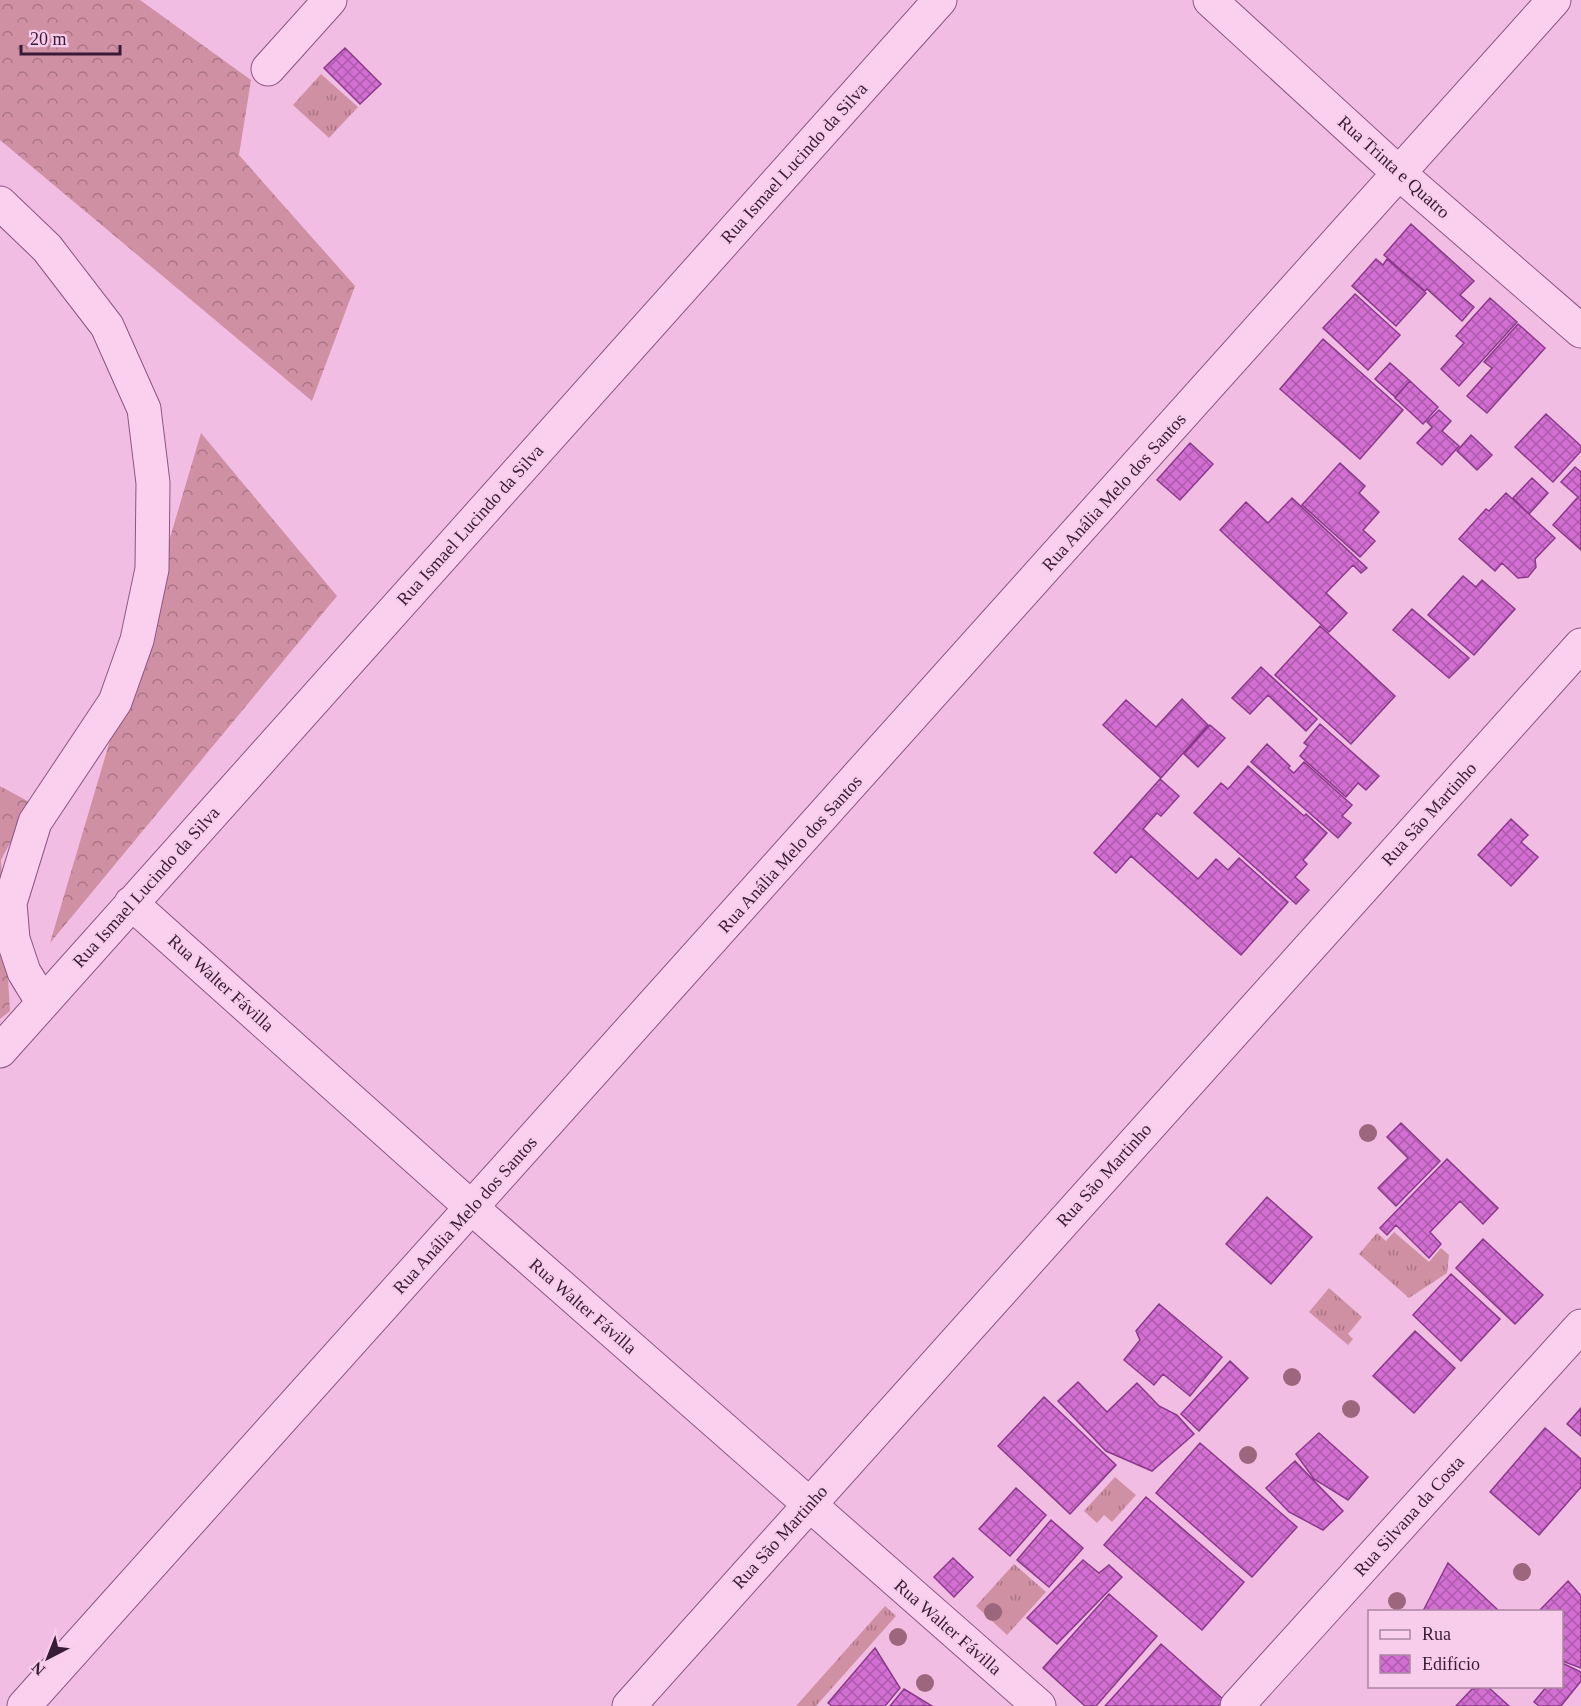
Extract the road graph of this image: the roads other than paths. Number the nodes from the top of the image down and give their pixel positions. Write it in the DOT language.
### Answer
graph roads {
  1 [pos="330,0"];
  2 [pos="940,0"];
  3 [pos="1210,0"];
  4 [pos="1554,0"];
  5 [pos="268,69"];
  6 [pos="1400,174"];
  7 [pos="0,203"];
  8 [pos="1581,331"];
  9 [pos="1581,645"];
  10 [pos="131,903"];
  11 [pos="43,1003"];
  12 [pos="0,1051"];
  13 [pos="472,1208"];
  14 [pos="1581,1326"];
  15 [pos="808,1505"];
  16 [pos="24,1706"];
  17 [pos="629,1706"];
  18 [pos="1039,1706"];
  19 [pos="1237,1706"];
  1 -- 5 [label="street"];
  2 -- 10 [label="street, Rua Ismael Lucindo da Silva"];
  3 -- 6 [label="street, Rua Trinta e Quatro"];
  4 -- 6 [label="street, Rua Anália Melo dos Santos"];
  6 -- 8 [label="street, Rua Trinta e Quatro"];
  6 -- 13 [label="street, Rua Anália Melo dos Santos"];
  7 -- 11 [label="street"];
  9 -- 15 [label="street, Rua São Martinho"];
  10 -- 11 [label="street, Rua Ismael Lucindo da Silva"];
  10 -- 13 [label="street, Rua Walter Fávilla"];
  11 -- 12 [label="street, Rua Ismael Lucindo da Silva"];
  13 -- 15 [label="street, Rua Walter Fávilla"];
  13 -- 16 [label="street, Rua Anália Melo dos Santos"];
  14 -- 19 [label="street, Rua Silvana da Costa"];
  15 -- 17 [label="street, Rua São Martinho"];
  15 -- 18 [label="street, Rua Walter Fávilla"];
}
